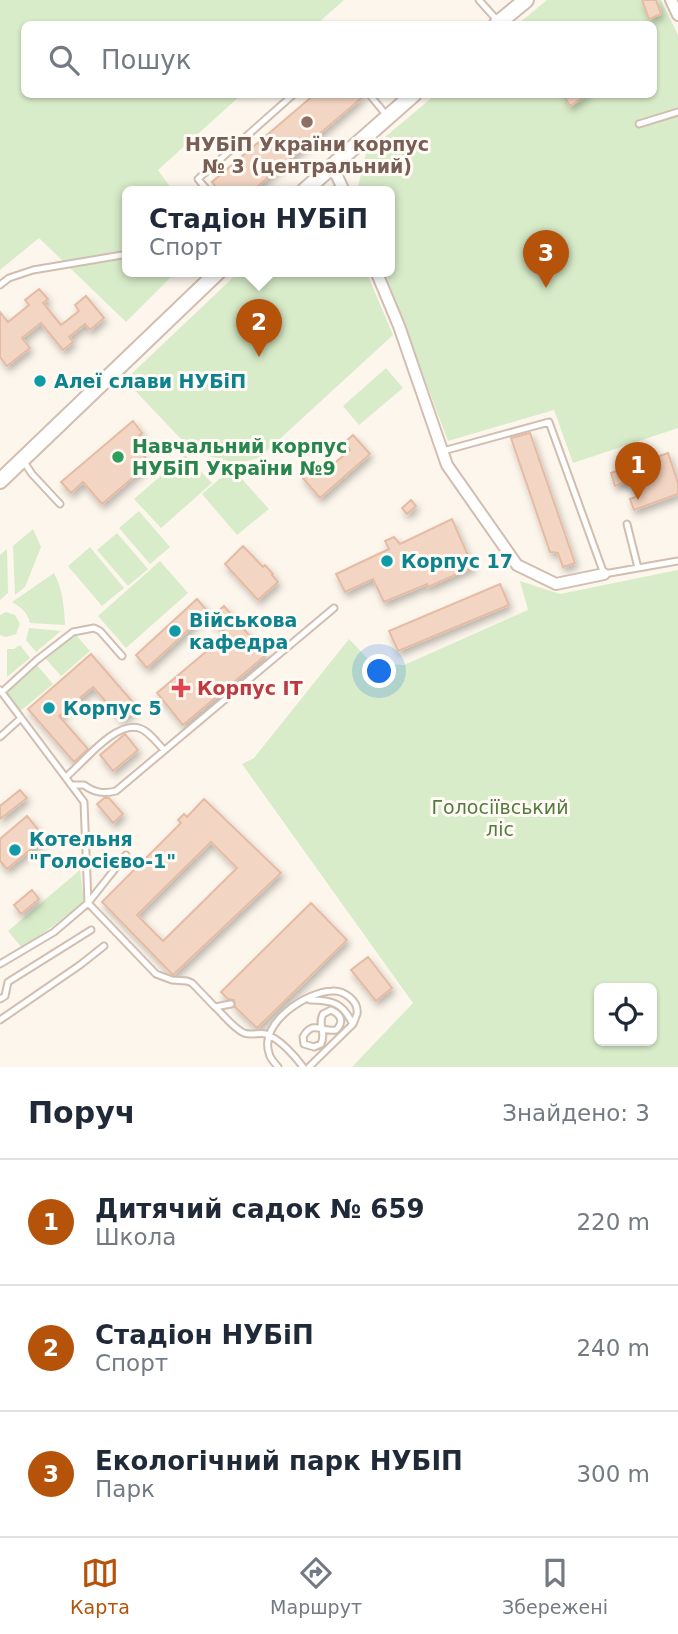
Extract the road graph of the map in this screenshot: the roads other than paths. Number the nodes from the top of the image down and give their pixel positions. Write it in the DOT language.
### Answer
graph roads {
  1 [pos="480,0"];
  2 [pos="526,0"];
  3 [pos="671,0"];
  4 [pos="678,15"];
  5 [pos="496,21"];
  6 [pos="502,21"];
  7 [pos="289,98"];
  8 [pos="372,98"];
  9 [pos="409,98"];
  10 [pos="678,112"];
  11 [pos="388,117"];
  12 [pos="639,124"];
  13 [pos="330,168"];
  14 [pos="204,186"];
  15 [pos="310,186"];
  16 [pos="342,186"];
  17 [pos="122,255"];
  18 [pos="213,277"];
  19 [pos="379,277"];
  20 [pos="0,285"];
  21 [pos="442,451"];
  22 [pos="22,459"];
  23 [pos="0,481"];
  24 [pos="60,504"];
  25 [pos="626,524"];
  26 [pos="678,561"];
  27 [pos="638,568"];
  28 [pos="604,574"];
  29 [pos="334,608"];
  30 [pos="122,656"];
  31 [pos="1,691"];
  32 [pos="21,718"];
  33 [pos="0,737"];
  34 [pos="164,750"];
  35 [pos="66,777"];
  36 [pos="72,785"];
  37 [pos="126,855"];
  38 [pos="89,903"];
  39 [pos="91,930"];
  40 [pos="104,946"];
  41 [pos="0,964"];
  42 [pos="0,999"];
  43 [pos="304,1000"];
  44 [pos="231,1004"];
  45 [pos="215,1007"];
  46 [pos="0,1020"];
  47 [pos="353,1024"];
  48 [pos="269,1035"];
  49 [pos="304,1044"];
  50 [pos="292,1053"];
  51 [pos="278,1067"];
  52 [pos="303,1067"];
  53 [pos="309,1067"];
  1 -- 5 [label="lane"];
  2 -- 6 [label="street"];
  3 -- 4 [label="street"];
  7 -- 14 [label="lane"];
  8 -- 11 [label="lane"];
  9 -- 11 [label="street"];
  10 -- 12 [label="lane"];
  11 -- 13 [label="street"];
  13 -- 15 [label="street"];
  13 -- 16 [label="street"];
  17 -- 20 [label="lane"];
  18 -- 22 [label="street"];
  19 -- 21 [label="street"];
  21 -- 28 [label="street"];
  21 -- 28 [label="lane"];
  22 -- 23 [label="street"];
  22 -- 24 [label="lane"];
  25 -- 27 [label="lane"];
  26 -- 27 [label="lane"];
  27 -- 28 [label="lane"];
  29 -- 34 [label="lane"];
  30 -- 31 [label="lane"];
  31 -- 32 [label="lane"];
  32 -- 33 [label="lane"];
  32 -- 35 [label="lane"];
  34 -- 35 [label="lane"];
  34 -- 36 [label="lane"];
  35 -- 36 [label="lane"];
  36 -- 38 [label="lane"];
  37 -- 38 [label="lane"];
  38 -- 41 [label="lane"];
  38 -- 45 [label="lane"];
  39 -- 42 [label="lane"];
  40 -- 46 [label="lane"];
  43 -- 47 [label="lane"];
  43 -- 47 [label="lane"];
  43 -- 48 [label="lane"];
  44 -- 45 [label="lane"];
  45 -- 48 [label="lane"];
  47 -- 53 [label="lane"];
  48 -- 50 [label="lane"];
  48 -- 51 [label="lane"];
  49 -- 49 [label="lane"];
  49 -- 50 [label="lane"];
  50 -- 52 [label="lane"];
}
